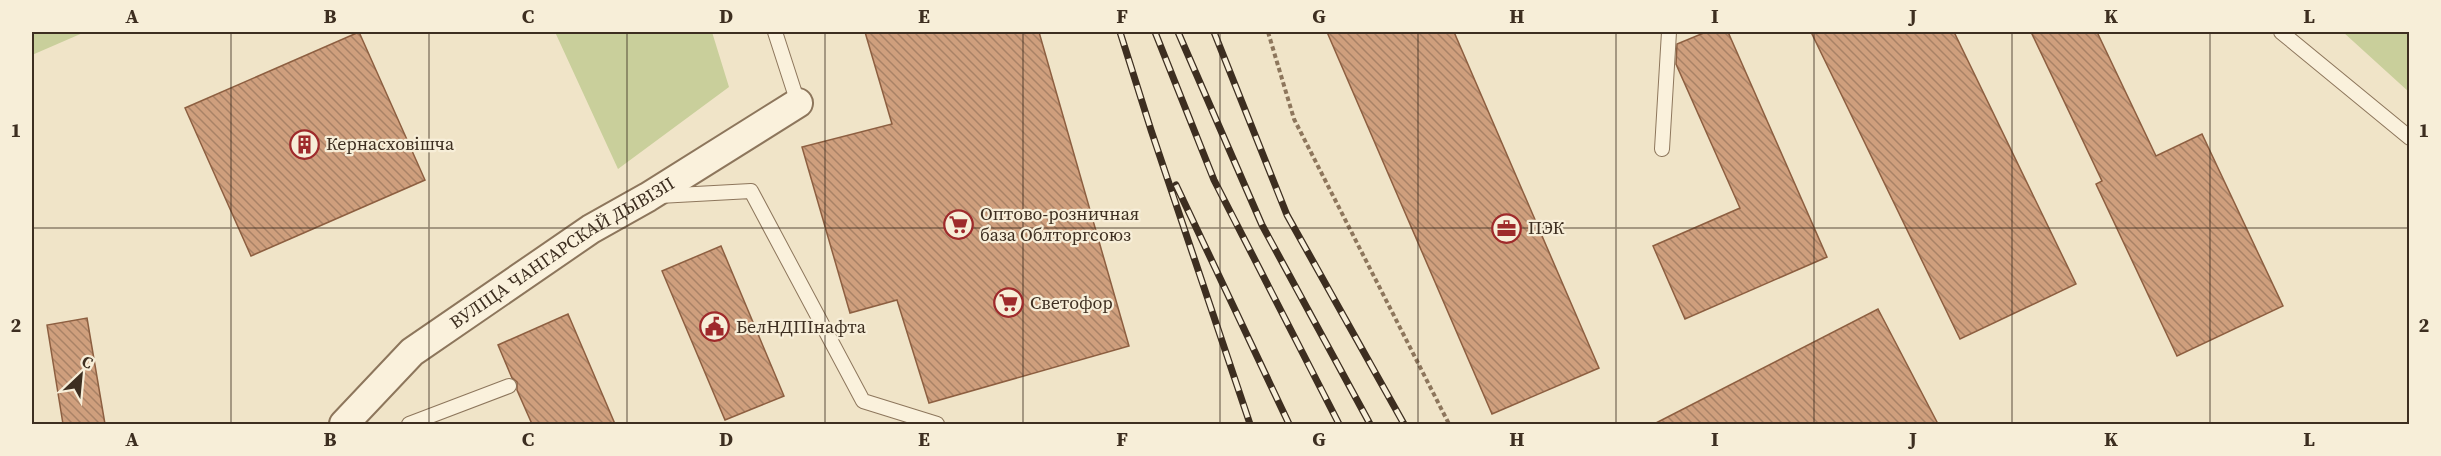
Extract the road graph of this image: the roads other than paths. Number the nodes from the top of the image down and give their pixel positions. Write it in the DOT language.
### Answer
graph roads {
  1 [pos="775,32"];
  2 [pos="1669,32"];
  3 [pos="2281,32"];
  4 [pos="798,103"];
  5 [pos="2409,138"];
  6 [pos="1662,149"];
  7 [pos="648,196"];
  8 [pos="509,386"];
  9 [pos="344,424"];
  10 [pos="408,424"];
  11 [pos="937,424"];
  1 -- 4 [label="lane"];
  2 -- 6 [label="lane"];
  3 -- 5 [label="lane"];
  4 -- 7 [label="street, ВУЛІЦА ЧАНГАРСКАЙ ДЫВІЗІІ"];
  7 -- 9 [label="street, ВУЛІЦА ЧАНГАРСКАЙ ДЫВІЗІІ"];
  7 -- 11 [label="lane"];
  8 -- 10 [label="lane"];
}
